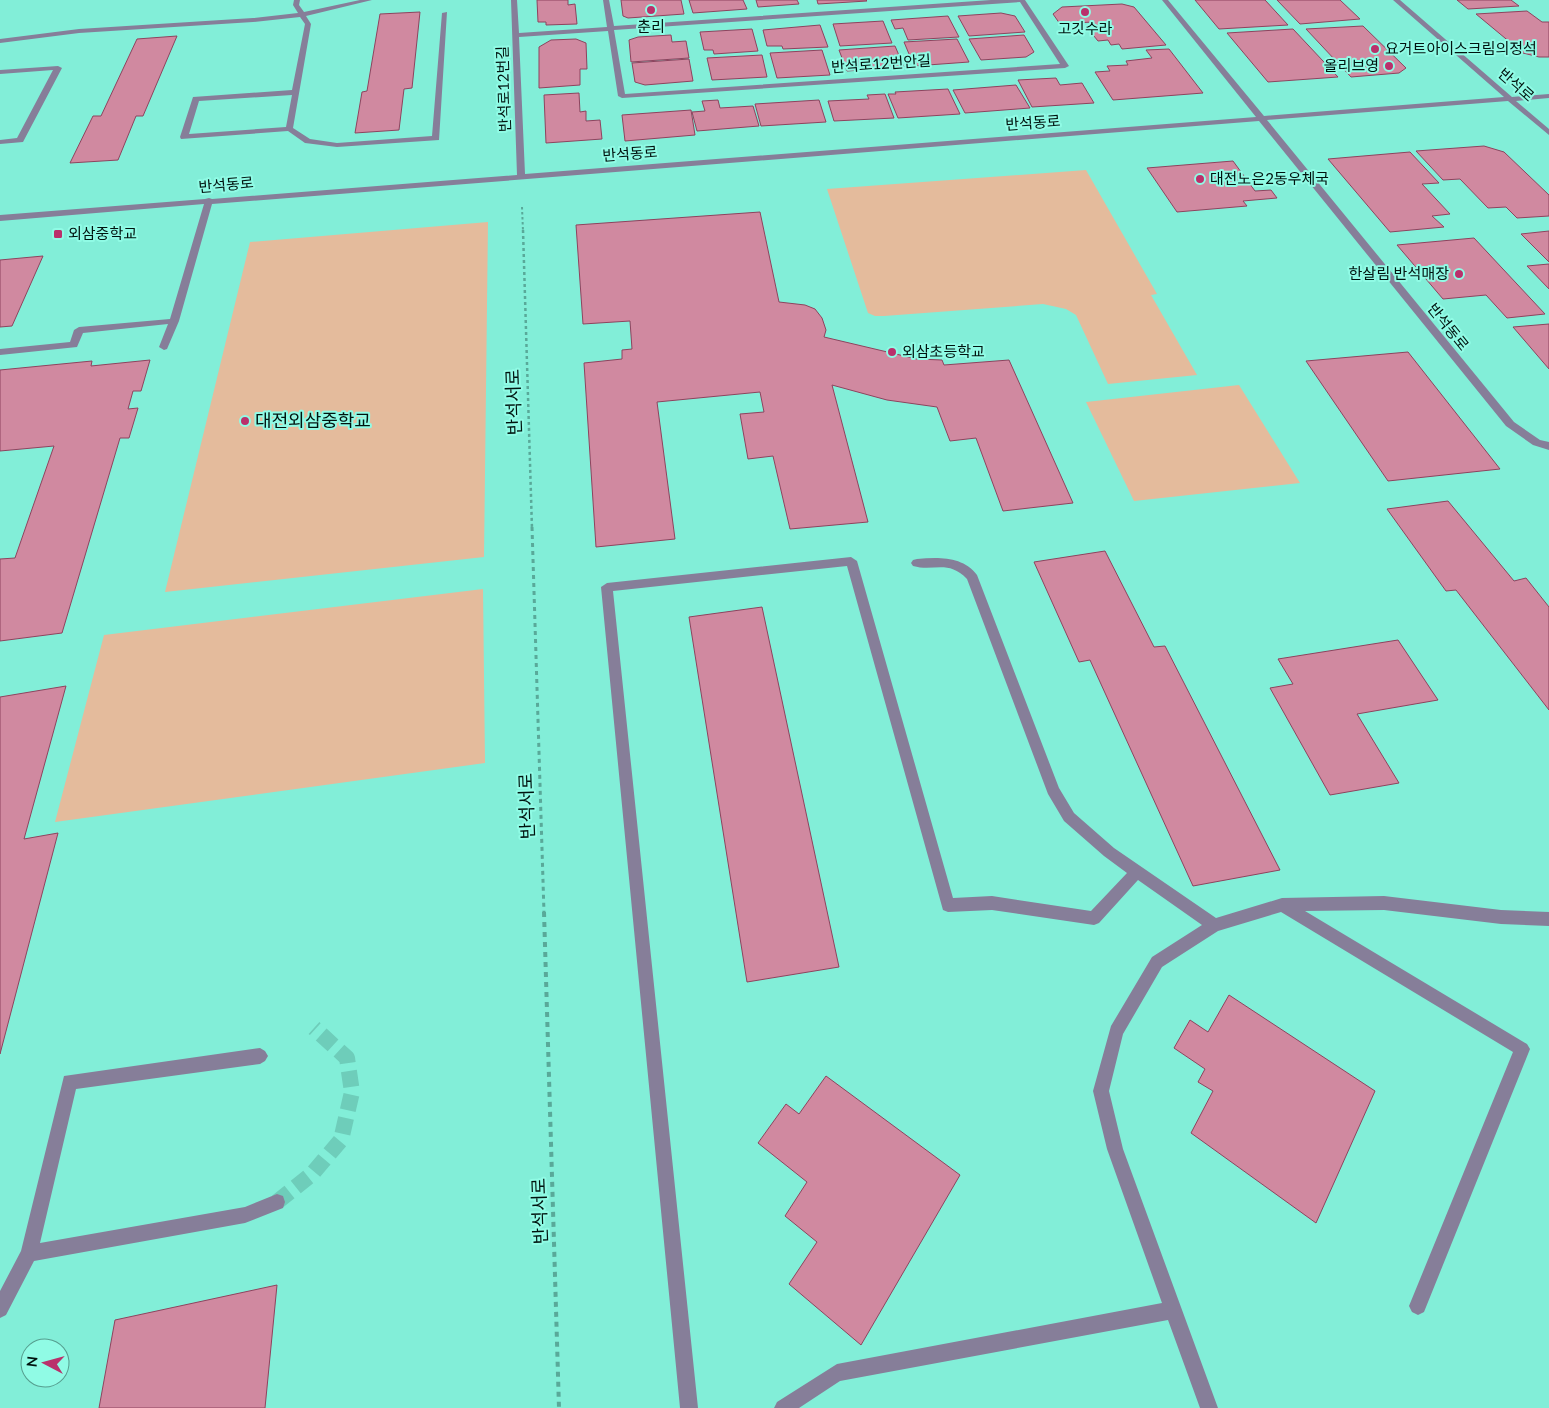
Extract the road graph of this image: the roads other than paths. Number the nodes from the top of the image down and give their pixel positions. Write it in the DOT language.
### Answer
graph roads {
  1 [pos="297,0"];
  2 [pos="369,0"];
  3 [pos="514,0"];
  4 [pos="606,0"];
  5 [pos="1021,0"];
  6 [pos="1165,0"];
  7 [pos="1396,0"];
  8 [pos="445,13"];
  9 [pos="304,14"];
  10 [pos="610,28"];
  11 [pos="516,35"];
  12 [pos="0,41"];
  13 [pos="0,72"];
  14 [pos="296,92"];
  15 [pos="1549,96"];
  16 [pos="1511,99"];
  17 [pos="1261,119"];
  18 [pos="289,129"];
  19 [pos="1549,133"];
  20 [pos="0,142"];
  21 [pos="521,176"];
  22 [pos="209,200"];
  23 [pos="0,218"];
  24 [pos="174,321"];
  25 [pos="164,347"];
  26 [pos="0,352"];
  27 [pos="1549,446"];
  28 [pos="916,563"];
  29 [pos="1138,872"];
  30 [pos="1282,905"];
  31 [pos="1549,919"];
  32 [pos="1214,925"];
  33 [pos="260,1056"];
  34 [pos="277,1202"];
  35 [pos="29,1253"];
  36 [pos="1418,1306"];
  37 [pos="0,1309"];
  38 [pos="1174,1310"];
  39 [pos="688,1408"];
  40 [pos="783,1408"];
  41 [pos="1209,1408"];
  1 -- 9 [label="street"];
  2 -- 9 [label="street"];
  3 -- 11 [label="street, 반석로12번길"];
  4 -- 10 [label="street"];
  5 -- 10 [label="street, 반석로12번안길"];
  5 -- 10 [label="street, 반석로12번안길"];
  6 -- 17 [label="street, 반석동로"];
  7 -- 16 [label="street, 반석로"];
  8 -- 18 [label="street"];
  9 -- 12 [label="street"];
  9 -- 14 [label="street"];
  10 -- 11 [label="street, 반석로12번안길"];
  11 -- 21 [label="street, 반석로12번길"];
  13 -- 20 [label="street"];
  14 -- 18 [label="street"];
  14 -- 18 [label="street"];
  15 -- 16 [label="street, 반석동로"];
  16 -- 17 [label="street, 반석동로"];
  16 -- 19 [label="street, 반석로"];
  17 -- 21 [label="street, 반석동로"];
  17 -- 27 [label="street, 반석동로"];
  21 -- 22 [label="street, 반석동로"];
  22 -- 23 [label="street, 반석동로"];
  22 -- 24 [label="street"];
  24 -- 25 [label="street"];
  24 -- 26 [label="street"];
  28 -- 29 [label="street"];
  29 -- 32 [label="street"];
  29 -- 39 [label="street"];
  30 -- 31 [label="street"];
  30 -- 32 [label="street"];
  30 -- 36 [label="street"];
  32 -- 38 [label="street"];
  33 -- 35 [label="street"];
  34 -- 35 [label="street"];
  35 -- 37 [label="street"];
  38 -- 40 [label="street"];
  38 -- 41 [label="street"];
}
